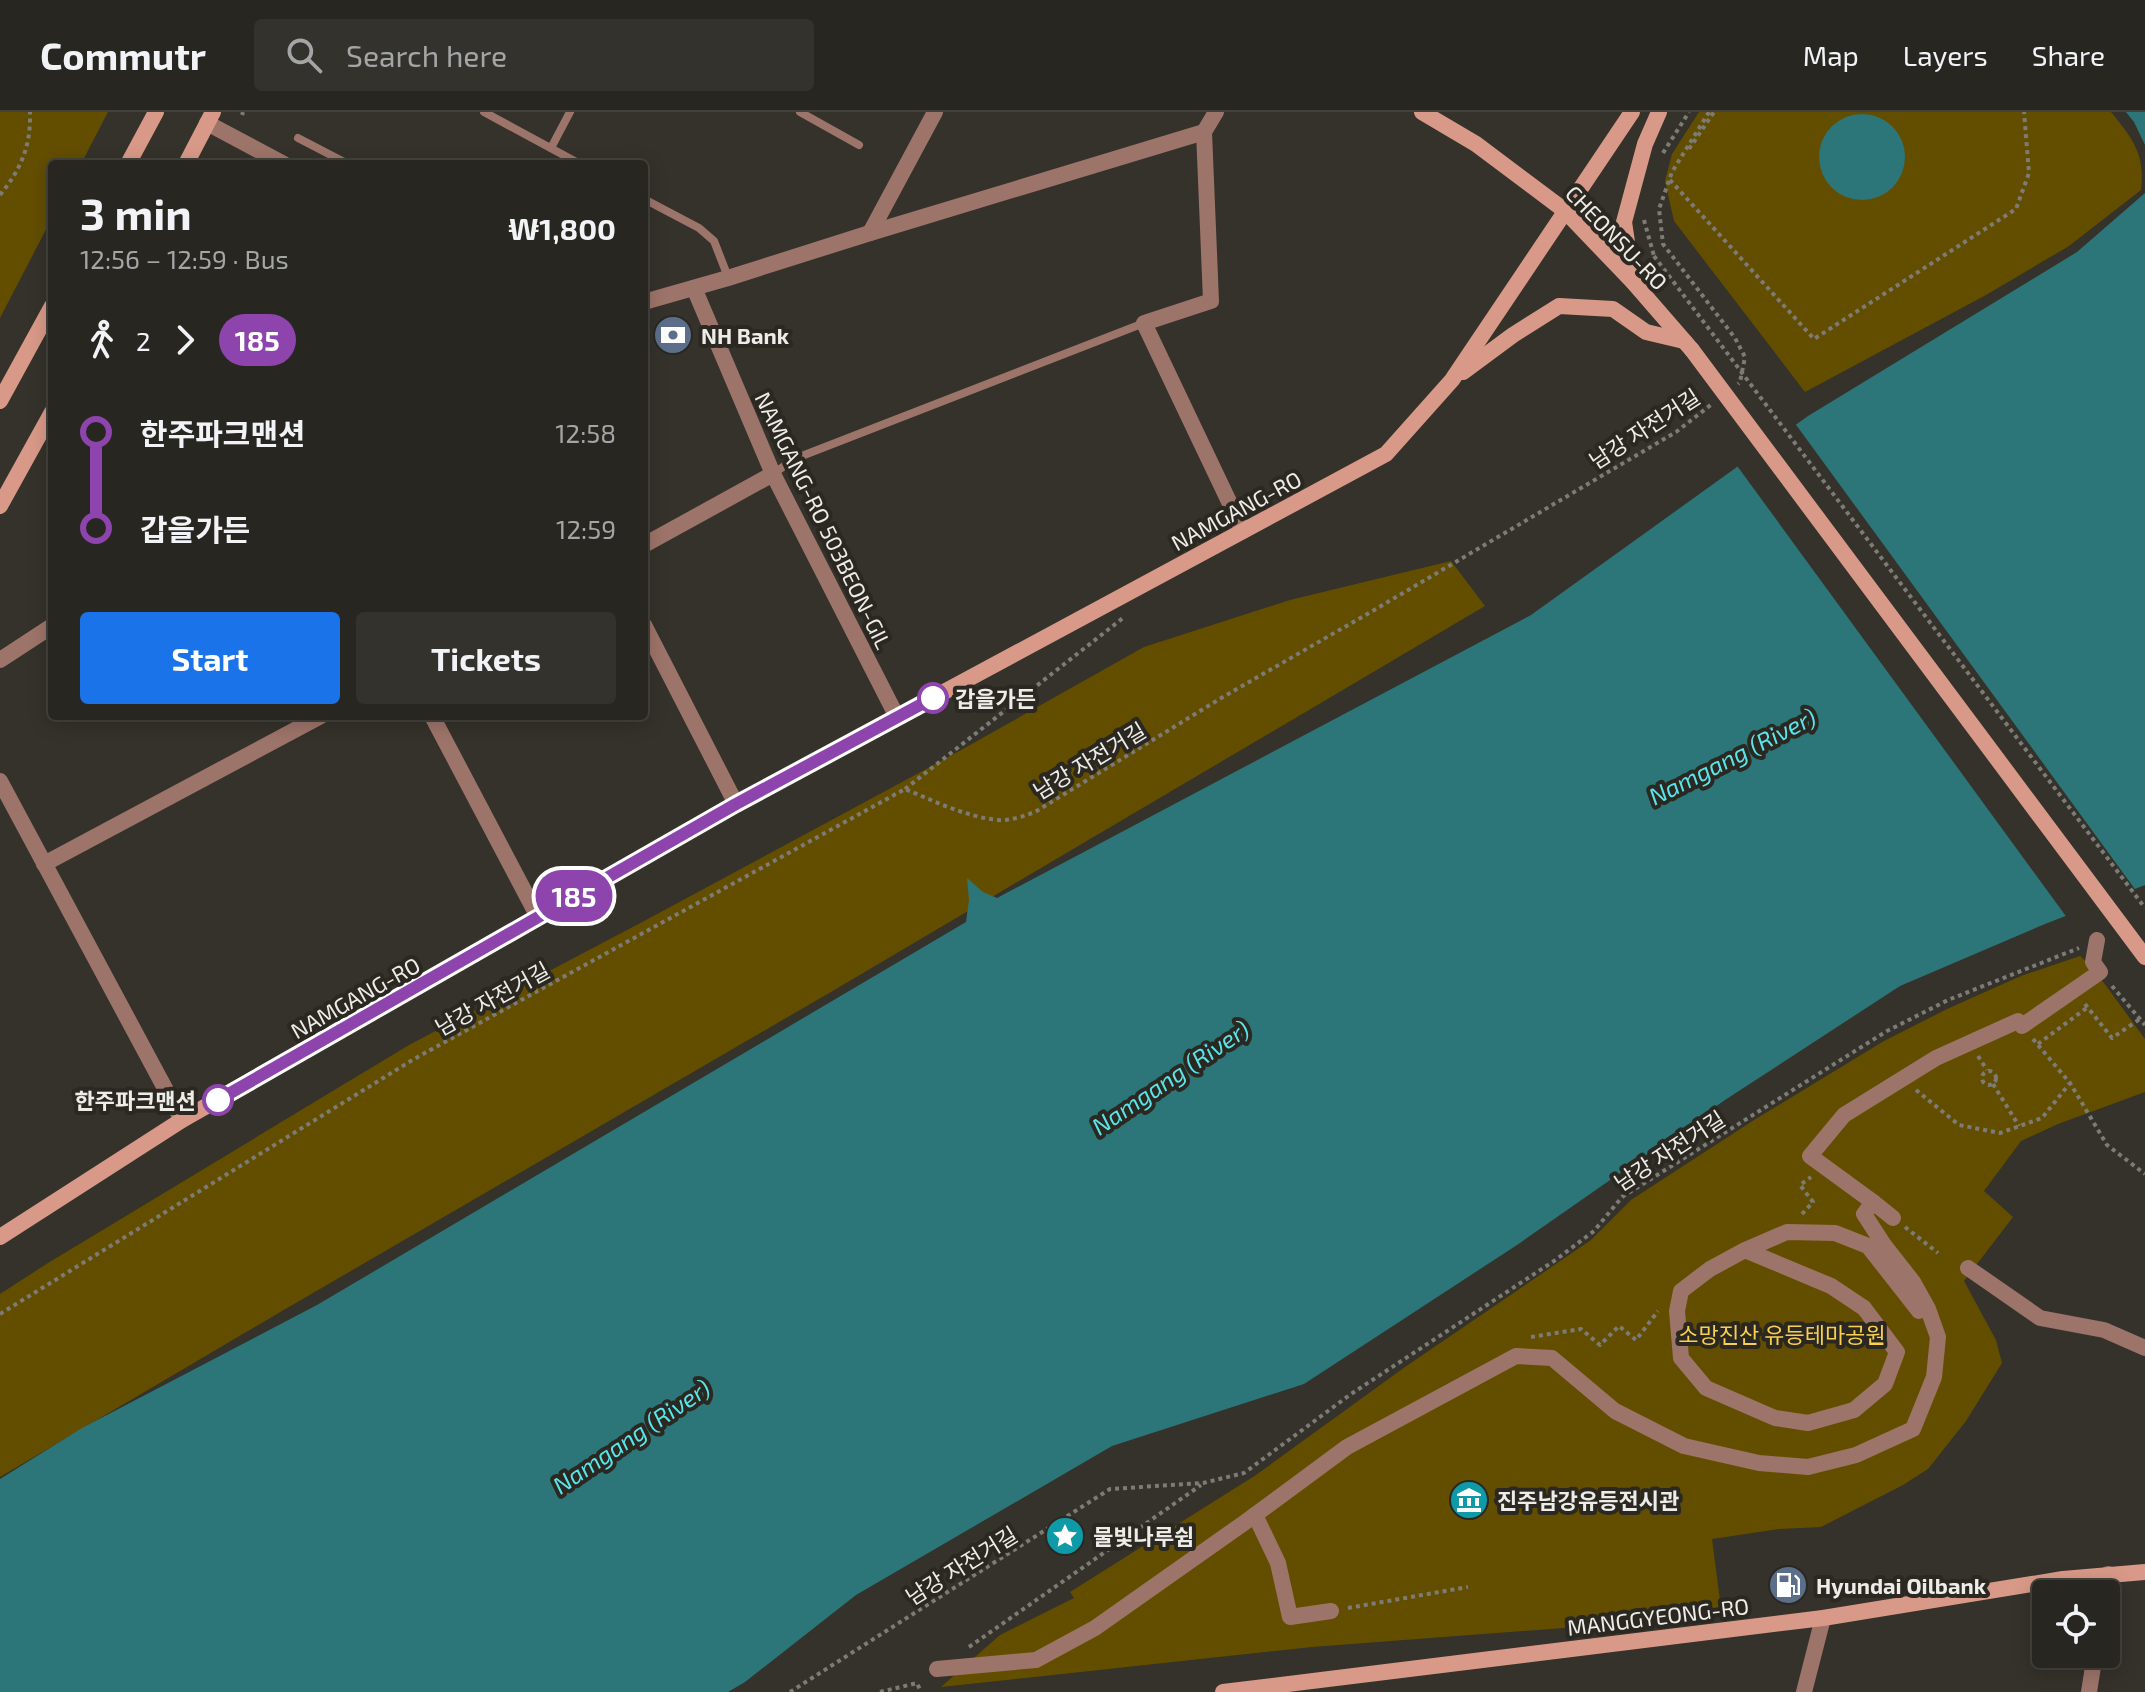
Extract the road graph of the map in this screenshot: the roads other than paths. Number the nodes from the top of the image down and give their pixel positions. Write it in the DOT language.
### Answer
graph roads {
  1 [pos="156,112"];
  2 [pos="484,112"];
  3 [pos="570,112"];
  4 [pos="800,112"];
  5 [pos="935,112"];
  6 [pos="1216,112"];
  7 [pos="1422,112"];
  8 [pos="1632,112"];
  9 [pos="1659,112"];
  10 [pos="210,118"];
  11 [pos="1204,132"];
  12 [pos="298,138"];
  13 [pos="859,145"];
  14 [pos="551,148"];
  15 [pos="130,160"];
  16 [pos="188,160"];
  17 [pos="278,160"];
  18 [pos="340,160"];
  19 [pos="573,160"];
  20 [pos="648,201"];
  21 [pos="1564,210"];
  22 [pos="870,233"];
  23 [pos="728,278"];
  24 [pos="1633,282"];
  25 [pos="694,288"];
  26 [pos="648,301"];
  27 [pos="48,313"];
  28 [pos="1144,323"];
  29 [pos="1688,345"];
  30 [pos="1452,380"];
  31 [pos="0,401"];
  32 [pos="48,419"];
  33 [pos="773,474"];
  34 [pos="0,506"];
  35 [pos="1243,531"];
  36 [pos="648,543"];
  37 [pos="48,629"];
  38 [pos="648,633"];
  39 [pos="0,660"];
  40 [pos="897,717"];
  41 [pos="314,720"];
  42 [pos="434,720"];
  43 [pos="0,781"];
  44 [pos="736,804"];
  45 [pos="44,864"];
  46 [pos="538,917"];
  47 [pos="2097,940"];
  48 [pos="2145,957"];
  49 [pos="182,1120"];
  50 [pos="1873,1202"];
  51 [pos="1893,1218"];
  52 [pos="0,1237"];
  53 [pos="1745,1250"];
  54 [pos="1968,1268"];
  55 [pos="1938,1337"];
  56 [pos="2145,1348"];
  57 [pos="1255,1515"];
  58 [pos="2145,1572"];
  59 [pos="2108,1574"];
  60 [pos="2107,1580"];
  61 [pos="1331,1611"];
  62 [pos="1823,1618"];
  63 [pos="2093,1668"];
  64 [pos="937,1669"];
  65 [pos="1223,1692"];
  66 [pos="1804,1692"];
  67 [pos="2089,1692"];
  1 -- 15 [label="street"];
  2 -- 14 [label="lane"];
  3 -- 14 [label="lane"];
  4 -- 13 [label="lane"];
  5 -- 22 [label="street"];
  6 -- 11 [label="street"];
  7 -- 21 [label="street, CHEONSU-RO"];
  8 -- 21 [label="street, NAMGANG-RO"];
  9 -- 24 [label="street"];
  10 -- 16 [label="street"];
  10 -- 17 [label="street"];
  11 -- 22 [label="street"];
  11 -- 28 [label="street"];
  12 -- 18 [label="lane"];
  14 -- 19 [label="lane"];
  20 -- 23 [label="lane"];
  21 -- 24 [label="street, CHEONSU-RO"];
  21 -- 30 [label="street, NAMGANG-RO"];
  22 -- 23 [label="street"];
  23 -- 25 [label="street"];
  24 -- 29 [label="street, CHEONSU-RO"];
  25 -- 26 [label="street"];
  25 -- 33 [label="street, NAMGANG-RO 503BEON-GIL"];
  27 -- 31 [label="street"];
  28 -- 33 [label="lane"];
  28 -- 35 [label="street"];
  29 -- 30 [label="street"];
  29 -- 48 [label="street, CHEONSU-RO, bridge"];
  30 -- 35 [label="street, NAMGANG-RO"];
  32 -- 34 [label="street"];
  33 -- 36 [label="street"];
  33 -- 40 [label="street, NAMGANG-RO 503BEON-GIL"];
  35 -- 40 [label="street, NAMGANG-RO"];
  37 -- 39 [label="street"];
  38 -- 44 [label="street"];
  40 -- 44 [label="street, NAMGANG-RO"];
  41 -- 45 [label="street"];
  42 -- 46 [label="street"];
  43 -- 45 [label="street"];
  44 -- 46 [label="street, NAMGANG-RO"];
  45 -- 49 [label="street"];
  46 -- 49 [label="street, NAMGANG-RO"];
  47 -- 50 [label="street"];
  49 -- 52 [label="street, NAMGANG-RO"];
  50 -- 51 [label="street"];
  50 -- 55 [label="street"];
  53 -- 53 [label="street"];
  53 -- 55 [label="street"];
  54 -- 56 [label="street"];
  55 -- 57 [label="street"];
  57 -- 61 [label="street"];
  57 -- 64 [label="street"];
  58 -- 59 [label="street, MANGGYEONG-RO"];
  59 -- 60 [label="street"];
  59 -- 62 [label="street, MANGGYEONG-RO"];
  62 -- 65 [label="street, MANGGYEONG-RO"];
  62 -- 66 [label="street"];
  63 -- 67 [label="street"];
}
